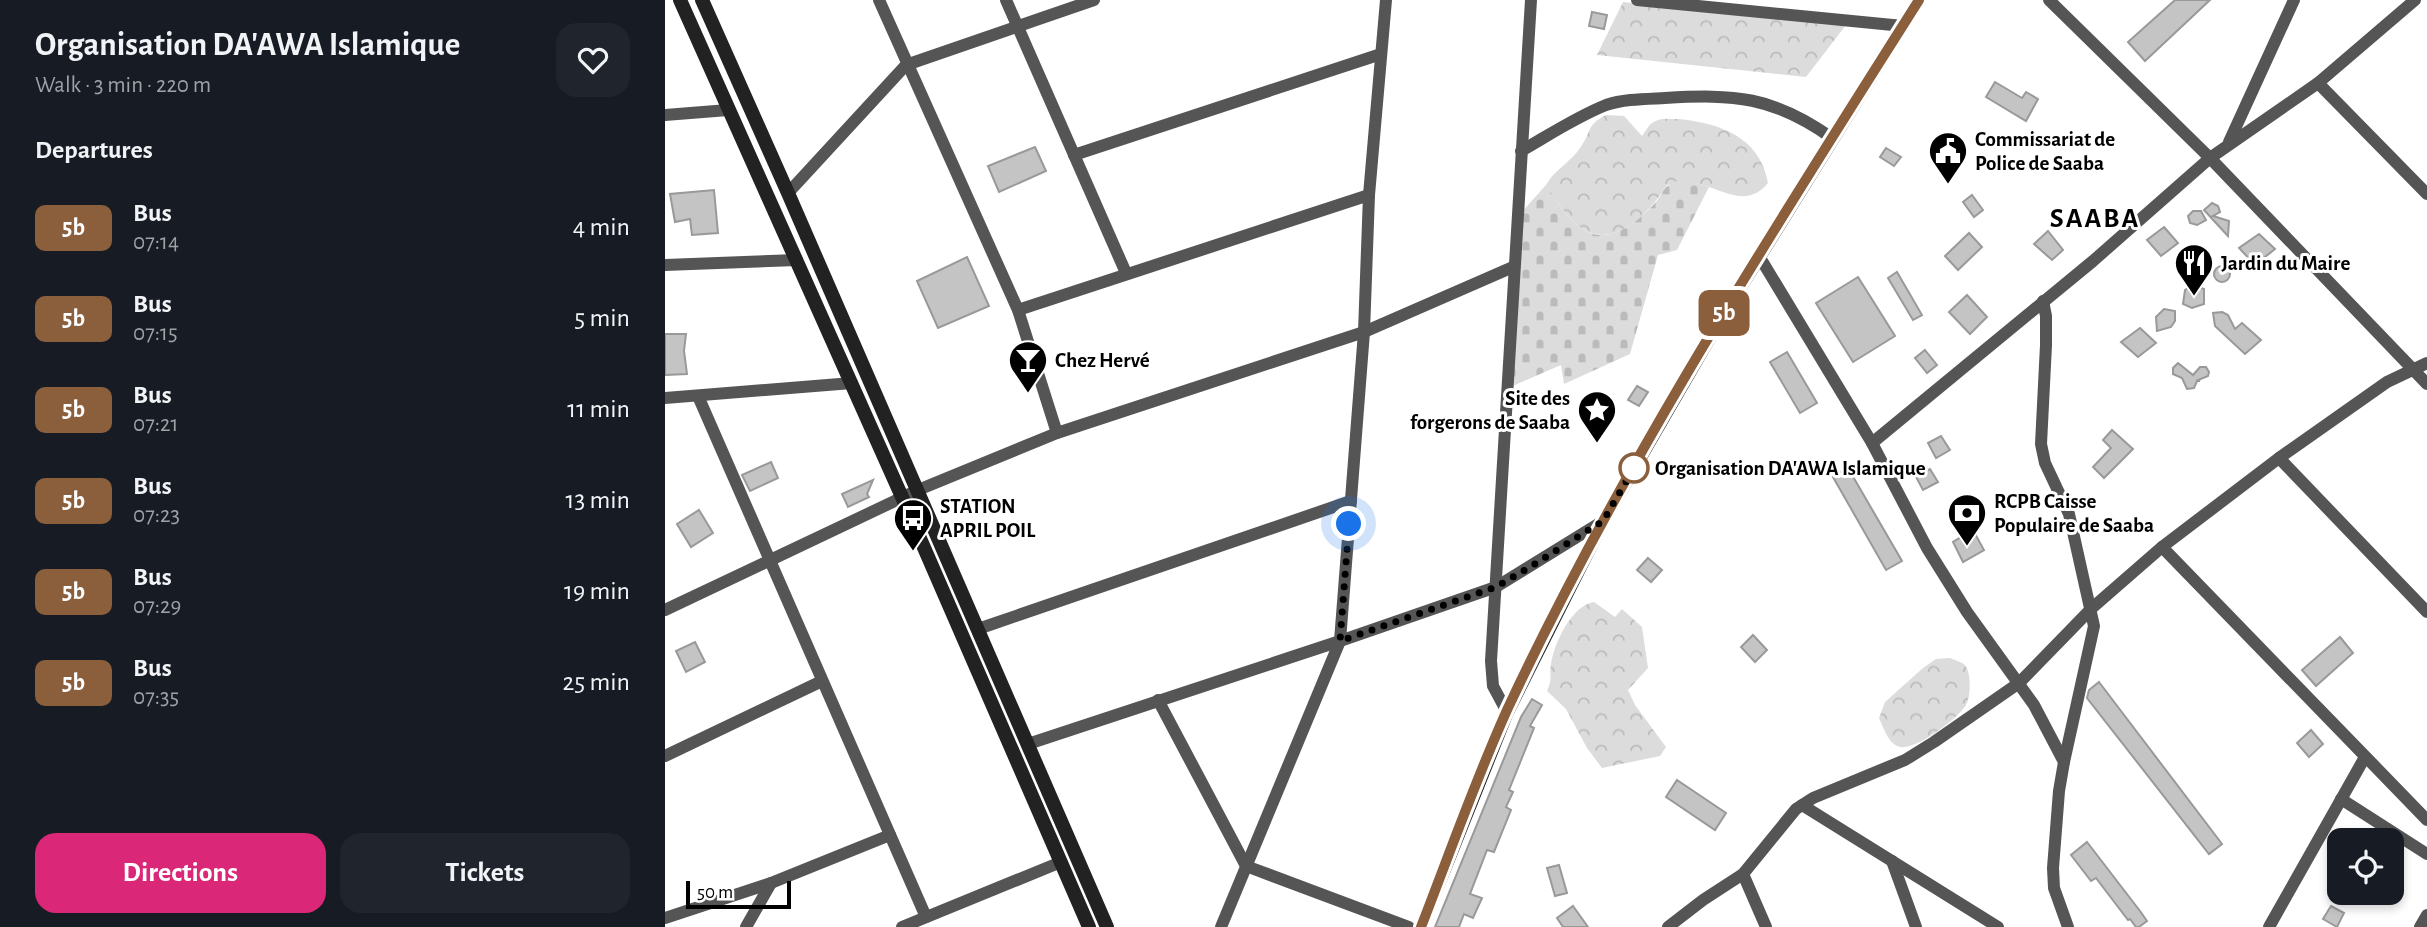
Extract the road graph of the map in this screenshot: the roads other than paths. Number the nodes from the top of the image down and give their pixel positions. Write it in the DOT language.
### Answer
graph roads {
  1 [pos="680,0"];
  2 [pos="702,0"];
  3 [pos="879,0"];
  4 [pos="1006,0"];
  5 [pos="1094,0"];
  6 [pos="1386,0"];
  7 [pos="1531,0"];
  8 [pos="1637,0"];
  9 [pos="1919,0"];
  10 [pos="2049,0"];
  11 [pos="2294,0"];
  12 [pos="2416,0"];
  13 [pos="1017,26"];
  14 [pos="1903,26"];
  15 [pos="1381,54"];
  16 [pos="907,65"];
  17 [pos="2318,83"];
  18 [pos="728,110"];
  19 [pos="665,115"];
  20 [pos="1832,138"];
  21 [pos="2229,143"];
  22 [pos="1521,151"];
  23 [pos="1074,155"];
  24 [pos="2210,158"];
  25 [pos="788,193"];
  26 [pos="2427,194"];
  27 [pos="1369,195"];
  28 [pos="1759,256"];
  29 [pos="797,260"];
  30 [pos="665,265"];
  31 [pos="1513,267"];
  32 [pos="1126,273"];
  33 [pos="2043,301"];
  34 [pos="1017,310"];
  35 [pos="1364,332"];
  36 [pos="2427,363"];
  37 [pos="2413,370"];
  38 [pos="852,383"];
  39 [pos="2427,384"];
  40 [pos="698,396"];
  41 [pos="665,398"];
  42 [pos="1057,433"];
  43 [pos="1871,443"];
  44 [pos="2279,458"];
  45 [pos="918,490"];
  46 [pos="902,497"];
  47 [pos="1351,501"];
  48 [pos="1603,521"];
  49 [pos="2162,547"];
  50 [pos="771,560"];
  51 [pos="1496,587"];
  52 [pos="2092,607"];
  53 [pos="665,610"];
  54 [pos="2427,612"];
  55 [pos="978,629"];
  56 [pos="1340,641"];
  57 [pos="822,681"];
  58 [pos="2019,682"];
  59 [pos="1158,701"];
  60 [pos="1507,712"];
  61 [pos="1028,744"];
  62 [pos="665,756"];
  63 [pos="2365,757"];
  64 [pos="2064,762"];
  65 [pos="2341,799"];
  66 [pos="1802,805"];
  67 [pos="2427,820"];
  68 [pos="890,835"];
  69 [pos="2427,854"];
  70 [pos="1892,861"];
  71 [pos="1061,862"];
  72 [pos="1246,866"];
  73 [pos="1743,874"];
  74 [pos="771,883"];
  75 [pos="2427,915"];
  76 [pos="669,916"];
  77 [pos="926,917"];
  78 [pos="678,927"];
  79 [pos="745,927"];
  80 [pos="902,927"];
  81 [pos="1089,927"];
  82 [pos="1107,927"];
  83 [pos="1221,927"];
  84 [pos="1409,927"];
  85 [pos="1420,927"];
  86 [pos="1668,927"];
  87 [pos="1766,927"];
  88 [pos="1916,927"];
  89 [pos="1998,927"];
  90 [pos="2068,927"];
  91 [pos="2269,927"];
  92 [pos="2420,927"];
  1 -- 18 [label="street"];
  2 -- 25 [label="street"];
  3 -- 16 [label="street"];
  4 -- 13 [label="street"];
  5 -- 13 [label="street"];
  6 -- 15 [label="street"];
  7 -- 22 [label="street"];
  8 -- 14 [label="street"];
  9 -- 14 [label="street"];
  10 -- 24 [label="street"];
  11 -- 21 [label="street"];
  12 -- 17 [label="street"];
  13 -- 16 [label="street"];
  13 -- 23 [label="street"];
  14 -- 20 [label="street"];
  15 -- 23 [label="street"];
  15 -- 27 [label="street"];
  16 -- 25 [label="street"];
  16 -- 34 [label="street"];
  17 -- 21 [label="street"];
  17 -- 26 [label="street"];
  18 -- 19 [label="street"];
  18 -- 29 [label="street"];
  20 -- 22 [label="street"];
  20 -- 28 [label="street"];
  21 -- 24 [label="street"];
  22 -- 31 [label="street"];
  23 -- 32 [label="street"];
  24 -- 33 [label="street"];
  24 -- 37 [label="street"];
  25 -- 45 [label="street"];
  27 -- 32 [label="street"];
  27 -- 35 [label="street"];
  28 -- 43 [label="street"];
  28 -- 48 [label="street"];
  29 -- 30 [label="street"];
  29 -- 38 [label="street"];
  31 -- 35 [label="street"];
  31 -- 51 [label="street"];
  32 -- 34 [label="street"];
  33 -- 43 [label="street"];
  33 -- 52 [label="street"];
  34 -- 42 [label="street"];
  35 -- 42 [label="street"];
  35 -- 47 [label="street"];
  36 -- 37 [label="street"];
  37 -- 39 [label="street"];
  37 -- 44 [label="street"];
  38 -- 40 [label="street"];
  38 -- 46 [label="street"];
  40 -- 41 [label="street"];
  40 -- 50 [label="street"];
  42 -- 45 [label="street"];
  43 -- 58 [label="street"];
  44 -- 49 [label="street"];
  44 -- 54 [label="street"];
  45 -- 46 [label="street"];
  45 -- 55 [label="street"];
  46 -- 50 [label="street"];
  46 -- 71 [label="street"];
  47 -- 55 [label="street"];
  47 -- 56 [label="street"];
  48 -- 51 [label="street"];
  48 -- 60 [label="street"];
  49 -- 52 [label="street"];
  49 -- 63 [label="street"];
  50 -- 53 [label="street"];
  50 -- 57 [label="street"];
  51 -- 56 [label="street"];
  51 -- 60 [label="street"];
  52 -- 58 [label="street"];
  52 -- 64 [label="street"];
  55 -- 61 [label="street"];
  56 -- 59 [label="street"];
  56 -- 72 [label="street"];
  57 -- 62 [label="street"];
  57 -- 68 [label="street"];
  58 -- 64 [label="street"];
  58 -- 66 [label="street"];
  59 -- 61 [label="street"];
  59 -- 72 [label="street"];
  60 -- 85 [label="street"];
  61 -- 82 [label="street"];
  63 -- 65 [label="street"];
  63 -- 67 [label="street"];
  64 -- 90 [label="street"];
  65 -- 69 [label="street"];
  65 -- 91 [label="street"];
  66 -- 70 [label="street"];
  66 -- 73 [label="street"];
  68 -- 74 [label="street"];
  68 -- 77 [label="street"];
  70 -- 88 [label="street"];
  70 -- 89 [label="street"];
  71 -- 77 [label="street"];
  71 -- 81 [label="street"];
  72 -- 83 [label="street"];
  72 -- 84 [label="street"];
  73 -- 86 [label="street"];
  73 -- 87 [label="street"];
  74 -- 76 [label="street"];
  74 -- 79 [label="street"];
  75 -- 92 [label="street"];
  76 -- 78 [label="street"];
  77 -- 80 [label="street"];
}
